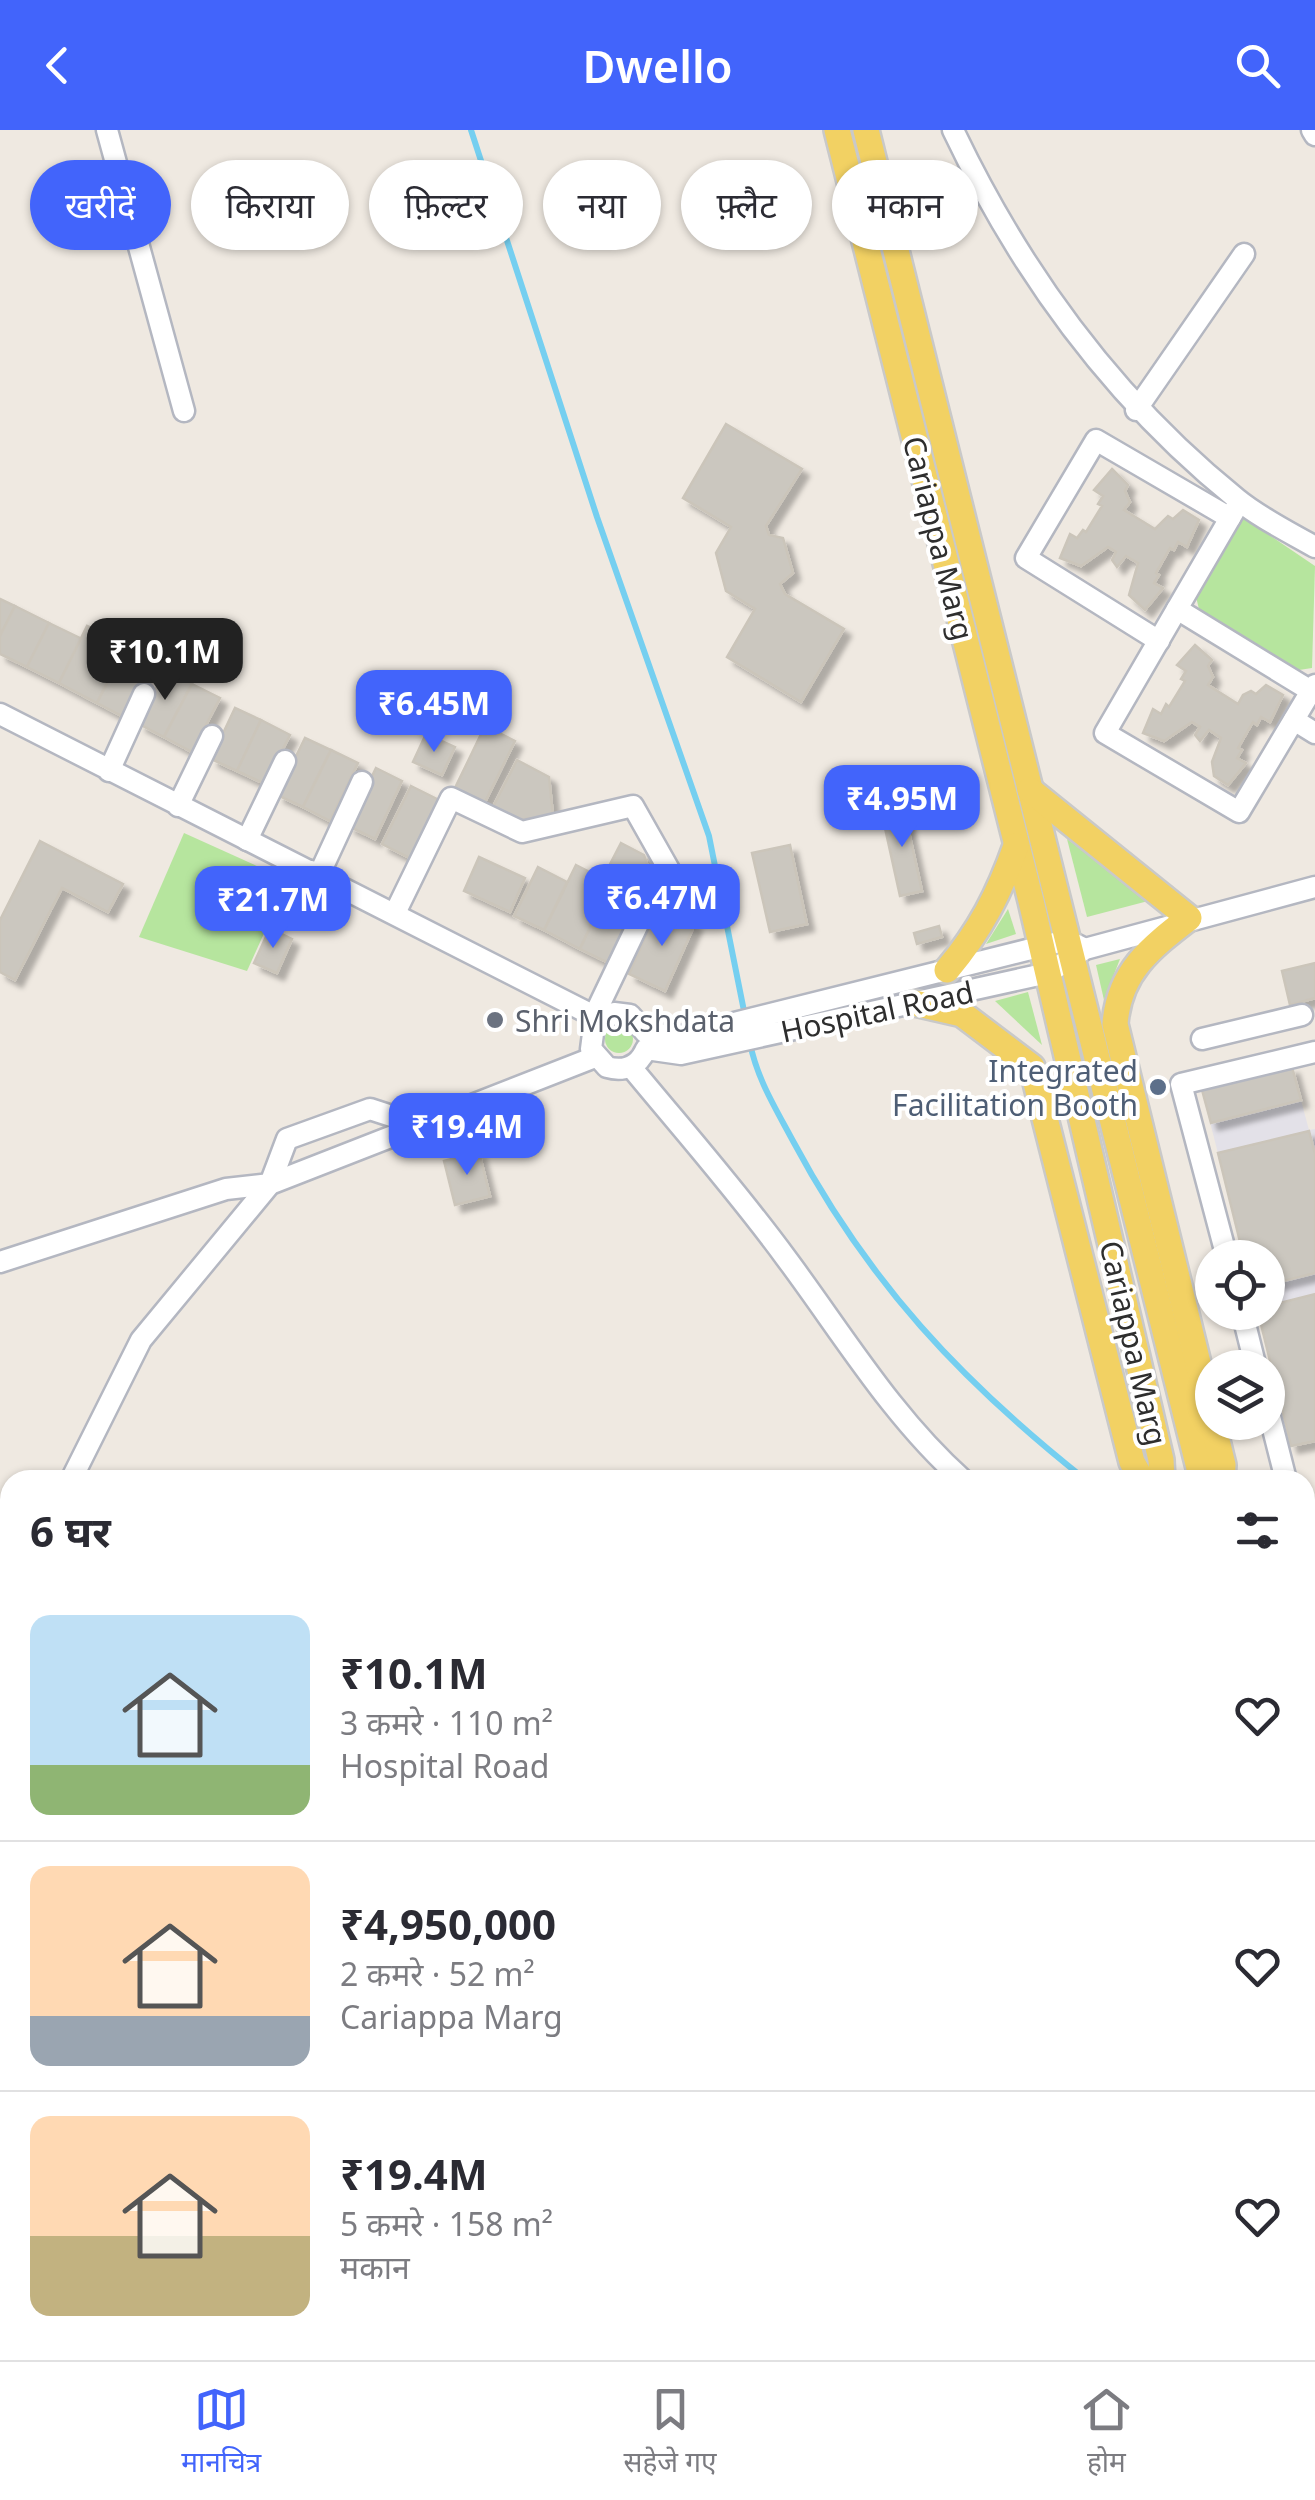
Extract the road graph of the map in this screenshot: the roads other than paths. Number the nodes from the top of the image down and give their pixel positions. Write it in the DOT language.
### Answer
graph roads {
  1 [pos="107,130"];
  2 [pos="837,130"];
  3 [pos="866,130"];
  4 [pos="953,130"];
  5 [pos="1244,254"];
  6 [pos="1136,410"];
  7 [pos="184,411"];
  8 [pos="1235,510"];
  9 [pos="962,519"];
  10 [pos="936,525"];
  11 [pos="1315,548"];
  12 [pos="1178,609"];
  13 [pos="1159,640"];
  14 [pos="1313,688"];
  15 [pos="144,694"];
  16 [pos="0,714"];
  17 [pos="1294,720"];
  18 [pos="1315,732"];
  19 [pos="212,736"];
  20 [pos="285,761"];
  21 [pos="108,771"];
  22 [pos="362,782"];
  23 [pos="1030,790"];
  24 [pos="178,806"];
  25 [pos="246,840"];
  26 [pos="1016,846"];
  27 [pos="315,873"];
  28 [pos="672,875"];
  29 [pos="1315,887"];
  30 [pos="649,901"];
  31 [pos="292,912"];
  32 [pos="395,912"];
  33 [pos="1189,918"];
  34 [pos="1042,946"];
  35 [pos="1075,949"];
  36 [pos="947,970"];
  37 [pos="1048,973"];
  38 [pos="914,1003"];
  39 [pos="1309,1013"];
  40 [pos="597,1018"];
  41 [pos="780,1022"];
  42 [pos="1202,1039"];
  43 [pos="646,1041"];
  44 [pos="1314,1051"];
  45 [pos="594,1056"];
  46 [pos="631,1067"];
  47 [pos="416,1124"];
  48 [pos="270,1184"];
  49 [pos="1222,1240"];
  50 [pos="0,1262"];
  51 [pos="1276,1440"];
  52 [pos="76,1470"];
  53 [pos="954,1470"];
  54 [pos="1136,1470"];
  55 [pos="1162,1470"];
  56 [pos="1200,1470"];
  57 [pos="1223,1470"];
  58 [pos="1283,1470"];
  1 -- 7 [label="street"];
  2 -- 10 [label="main road, Cariappa Marg"];
  3 -- 9 [label="main road, Cariappa Marg"];
  4 -- 6 [label="street"];
  5 -- 6 [label="street"];
  6 -- 8 [label="street"];
  8 -- 11 [label="street"];
  8 -- 12 [label="street"];
  8 -- 13 [label="street"];
  9 -- 10 [label="main road"];
  9 -- 23 [label="main road, Cariappa Marg"];
  10 -- 26 [label="main road, Cariappa Marg"];
  12 -- 13 [label="street"];
  12 -- 14 [label="street"];
  13 -- 17 [label="street"];
  14 -- 17 [label="street"];
  15 -- 21 [label="street"];
  16 -- 21 [label="street"];
  17 -- 18 [label="street"];
  19 -- 24 [label="street"];
  20 -- 25 [label="street"];
  21 -- 24 [label="street"];
  22 -- 27 [label="street"];
  23 -- 33 [label="main road"];
  23 -- 35 [label="main road, Cariappa Marg"];
  24 -- 25 [label="street"];
  25 -- 27 [label="street"];
  26 -- 34 [label="main road, Cariappa Marg"];
  26 -- 36 [label="main road"];
  27 -- 31 [label="street"];
  27 -- 32 [label="street"];
  28 -- 32 [label="street"];
  29 -- 33 [label="street"];
  30 -- 40 [label="street"];
  32 -- 40 [label="street"];
  33 -- 35 [label="street"];
  33 -- 57 [label="main road"];
  34 -- 35 [label="street, Hospital Road"];
  34 -- 36 [label="street, Hospital Road"];
  34 -- 37 [label="main road, Cariappa Marg"];
  35 -- 37 [label="street, Hospital Road"];
  35 -- 56 [label="main road, Cariappa Marg"];
  36 -- 41 [label="street, Hospital Road"];
  37 -- 38 [label="street, Hospital Road"];
  37 -- 55 [label="main road, Cariappa Marg"];
  38 -- 41 [label="street, Hospital Road"];
  38 -- 54 [label="main road"];
  39 -- 42 [label="street"];
  39 -- 44 [label="street"];
  40 -- 43 [label="street"];
  40 -- 45 [label="street"];
  41 -- 43 [label="street, Hospital Road"];
  43 -- 46 [label="street"];
  44 -- 49 [label="street"];
  45 -- 46 [label="street"];
  45 -- 47 [label="street"];
  46 -- 53 [label="street"];
  47 -- 48 [label="street"];
  47 -- 48 [label="street"];
  48 -- 50 [label="street"];
  48 -- 52 [label="street"];
  51 -- 58 [label="street"];
}
